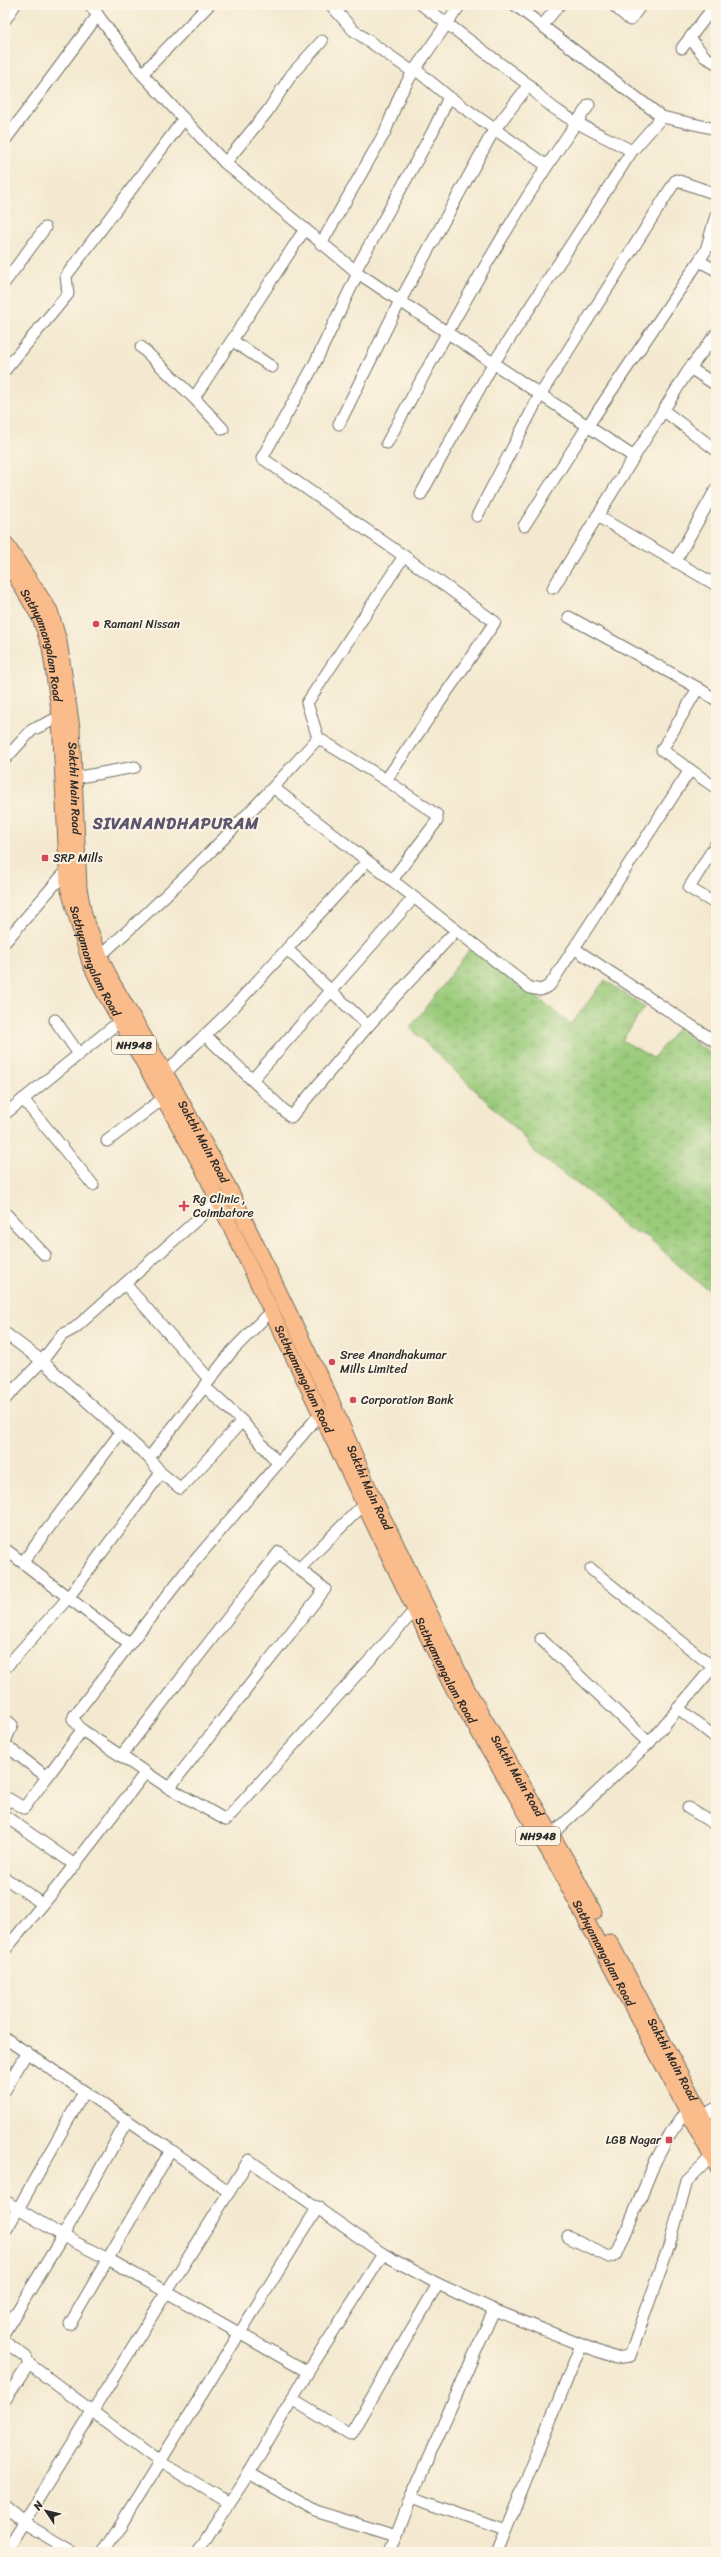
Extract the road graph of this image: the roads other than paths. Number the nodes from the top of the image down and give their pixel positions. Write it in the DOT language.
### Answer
graph roads {
  1 [pos="15,5"];
  2 [pos="90,5"];
  3 [pos="208,5"];
  4 [pos="331,5"];
  5 [pos="422,5"];
  6 [pos="460,5"];
  7 [pos="515,5"];
  8 [pos="559,5"];
  9 [pos="612,5"];
  10 [pos="641,5"];
  11 [pos="715,5"];
  12 [pos="98,15"];
  13 [pos="5,20"];
  14 [pos="448,24"];
  15 [pos="542,26"];
  16 [pos="690,38"];
  17 [pos="322,41"];
  18 [pos="682,48"];
  19 [pos="716,63"];
  20 [pos="414,71"];
  21 [pos="142,74"];
  22 [pos="529,85"];
  23 [pos="449,98"];
  24 [pos="589,105"];
  25 [pos="662,117"];
  26 [pos="184,119"];
  27 [pos="577,122"];
  28 [pos="716,129"];
  29 [pos="494,130"];
  30 [pos="5,140"];
  31 [pos="632,151"];
  32 [pos="225,163"];
  33 [pos="547,166"];
  34 [pos="716,194"];
  35 [pos="716,215"];
  36 [pos="45,228"];
  37 [pos="305,230"];
  38 [pos="321,244"];
  39 [pos="699,261"];
  40 [pos="716,270"];
  41 [pos="357,272"];
  42 [pos="5,282"];
  43 [pos="400,301"];
  44 [pos="446,333"];
  45 [pos="716,334"];
  46 [pos="233,340"];
  47 [pos="141,347"];
  48 [pos="493,364"];
  49 [pos="272,367"];
  50 [pos="690,368"];
  51 [pos="5,370"];
  52 [pos="716,385"];
  53 [pos="540,395"];
  54 [pos="194,398"];
  55 [pos="664,411"];
  56 [pos="339,424"];
  57 [pos="587,427"];
  58 [pos="224,429"];
  59 [pos="387,443"];
  60 [pos="716,450"];
  61 [pos="634,457"];
  62 [pos="716,490"];
  63 [pos="421,494"];
  64 [pos="477,516"];
  65 [pos="597,516"];
  66 [pos="524,526"];
  67 [pos="5,543"];
  68 [pos="404,556"];
  69 [pos="5,558"];
  70 [pos="675,562"];
  71 [pos="716,586"];
  72 [pos="553,588"];
  73 [pos="569,617"];
  74 [pos="698,688"];
  75 [pos="716,700"];
  76 [pos="60,717"];
  77 [pos="318,738"];
  78 [pos="5,759"];
  79 [pos="135,767"];
  80 [pos="690,770"];
  81 [pos="74,778"];
  82 [pos="386,780"];
  83 [pos="274,788"];
  84 [pos="716,788"];
  85 [pos="716,844"];
  86 [pos="361,868"];
  87 [pos="67,870"];
  88 [pos="392,880"];
  89 [pos="409,904"];
  90 [pos="716,904"];
  91 [pos="450,937"];
  92 [pos="5,942"];
  93 [pos="287,949"];
  94 [pos="575,949"];
  95 [pos="100,956"];
  96 [pos="331,991"];
  97 [pos="55,1020"];
  98 [pos="120,1021"];
  99 [pos="368,1026"];
  100 [pos="205,1035"];
  101 [pos="716,1042"];
  102 [pos="79,1054"];
  103 [pos="165,1073"];
  104 [pos="252,1080"];
  105 [pos="165,1097"];
  106 [pos="23,1099"];
  107 [pos="5,1114"];
  108 [pos="107,1141"];
  109 [pos="216,1180"];
  110 [pos="93,1185"];
  111 [pos="218,1201"];
  112 [pos="5,1213"];
  113 [pos="45,1255"];
  114 [pos="125,1284"];
  115 [pos="272,1310"];
  116 [pos="5,1333"];
  117 [pos="42,1361"];
  118 [pos="208,1384"];
  119 [pos="5,1399"];
  120 [pos="321,1413"];
  121 [pos="242,1421"];
  122 [pos="121,1432"];
  123 [pos="149,1458"];
  124 [pos="278,1463"];
  125 [pos="161,1473"];
  126 [pos="364,1504"];
  127 [pos="5,1548"];
  128 [pos="23,1562"];
  129 [pos="298,1569"];
  130 [pos="592,1569"];
  131 [pos="68,1598"];
  132 [pos="415,1610"];
  133 [pos="541,1639"];
  134 [pos="129,1644"];
  135 [pos="6,1667"];
  136 [pos="678,1708"];
  137 [pos="5,1719"];
  138 [pos="82,1730"];
  139 [pos="716,1738"];
  140 [pos="5,1742"];
  141 [pos="649,1743"];
  142 [pos="5,1746"];
  143 [pos="121,1756"];
  144 [pos="146,1772"];
  145 [pos="47,1777"];
  146 [pos="169,1788"];
  147 [pos="5,1804"];
  148 [pos="688,1808"];
  149 [pos="5,1816"];
  150 [pos="716,1825"];
  151 [pos="552,1835"];
  152 [pos="75,1865"];
  153 [pos="5,1878"];
  154 [pos="43,1904"];
  155 [pos="5,1950"];
  156 [pos="5,2038"];
  157 [pos="27,2052"];
  158 [pos="5,2090"];
  159 [pos="84,2092"];
  160 [pos="716,2108"];
  161 [pos="686,2111"];
  162 [pos="703,2116"];
  163 [pos="127,2121"];
  164 [pos="716,2141"];
  165 [pos="172,2150"];
  166 [pos="714,2159"];
  167 [pos="229,2192"];
  168 [pos="5,2201"];
  169 [pos="318,2207"];
  170 [pos="19,2208"];
  171 [pos="5,2232"];
  172 [pos="63,2236"];
  173 [pos="568,2238"];
  174 [pos="383,2254"];
  175 [pos="108,2259"];
  176 [pos="438,2284"];
  177 [pos="166,2292"];
  178 [pos="494,2310"];
  179 [pos="70,2324"];
  180 [pos="5,2331"];
  181 [pos="240,2334"];
  182 [pos="5,2342"];
  183 [pos="581,2345"];
  184 [pos="29,2364"];
  185 [pos="308,2372"];
  186 [pos="5,2400"];
  187 [pos="293,2400"];
  188 [pos="93,2411"];
  189 [pos="160,2462"];
  190 [pos="249,2473"];
  191 [pos="411,2497"];
  192 [pos="228,2502"];
  193 [pos="5,2507"];
  194 [pos="24,2523"];
  195 [pos="505,2530"];
  196 [pos="396,2536"];
  197 [pos="5,2552"];
  198 [pos="73,2552"];
  199 [pos="104,2552"];
  200 [pos="197,2552"];
  201 [pos="390,2552"];
  202 [pos="497,2552"];
  1 -- 13 [label="street"];
  2 -- 12 [label="street"];
  3 -- 21 [label="street"];
  4 -- 20 [label="street"];
  5 -- 14 [label="street"];
  6 -- 14 [label="street"];
  7 -- 15 [label="street"];
  8 -- 15 [label="street"];
  9 -- 10 [label="street"];
  11 -- 16 [label="street"];
  12 -- 21 [label="street"];
  12 -- 30 [label="street"];
  14 -- 20 [label="street"];
  14 -- 22 [label="street"];
  15 -- 25 [label="street"];
  16 -- 18 [label="street"];
  16 -- 19 [label="street"];
  17 -- 32 [label="street"];
  20 -- 23 [label="street"];
  20 -- 38 [label="street"];
  21 -- 26 [label="street"];
  22 -- 27 [label="street"];
  22 -- 29 [label="street"];
  23 -- 29 [label="street"];
  23 -- 41 [label="street"];
  24 -- 27 [label="street"];
  25 -- 28 [label="street"];
  25 -- 31 [label="street"];
  26 -- 32 [label="street"];
  26 -- 51 [label="street"];
  27 -- 31 [label="street"];
  27 -- 33 [label="street"];
  29 -- 33 [label="street"];
  29 -- 43 [label="street"];
  31 -- 48 [label="street"];
  32 -- 37 [label="street"];
  33 -- 44 [label="street"];
  34 -- 53 [label="street"];
  35 -- 39 [label="street"];
  36 -- 42 [label="street"];
  37 -- 38 [label="street"];
  37 -- 46 [label="street"];
  38 -- 41 [label="street"];
  39 -- 40 [label="street"];
  39 -- 57 [label="street"];
  41 -- 43 [label="street"];
  41 -- 68 [label="street"];
  43 -- 44 [label="street"];
  43 -- 56 [label="street"];
  44 -- 48 [label="street"];
  44 -- 59 [label="street"];
  45 -- 50 [label="street"];
  46 -- 49 [label="street"];
  46 -- 54 [label="street"];
  47 -- 54 [label="street"];
  48 -- 53 [label="street"];
  48 -- 63 [label="street"];
  50 -- 52 [label="street"];
  50 -- 55 [label="street"];
  53 -- 57 [label="street"];
  53 -- 64 [label="street"];
  54 -- 58 [label="street"];
  55 -- 60 [label="street"];
  55 -- 61 [label="street"];
  57 -- 61 [label="street"];
  57 -- 66 [label="street"];
  61 -- 65 [label="street"];
  62 -- 70 [label="street"];
  65 -- 70 [label="street"];
  65 -- 72 [label="street"];
  67 -- 81 [label="highway, Sakthi Main Road / NH948"];
  68 -- 77 [label="street"];
  68 -- 82 [label="street"];
  69 -- 76 [label="highway, Sathyamangalam Road / NH948"];
  70 -- 71 [label="street"];
  73 -- 74 [label="street"];
  74 -- 75 [label="street"];
  74 -- 80 [label="street"];
  76 -- 78 [label="street"];
  76 -- 87 [label="highway, Sathyamangalam Road / NH948"];
  77 -- 82 [label="street"];
  77 -- 83 [label="street"];
  79 -- 81 [label="street"];
  80 -- 84 [label="street"];
  80 -- 94 [label="street"];
  81 -- 95 [label="highway, Sakthi Main Road / NH948"];
  82 -- 88 [label="street"];
  83 -- 88 [label="street"];
  83 -- 95 [label="street"];
  85 -- 90 [label="street"];
  86 -- 93 [label="street"];
  87 -- 92 [label="street"];
  87 -- 98 [label="highway, Sathyamangalam Road / NH948"];
  88 -- 94 [label="street"];
  89 -- 96 [label="street"];
  91 -- 99 [label="street"];
  93 -- 96 [label="street"];
  93 -- 100 [label="street"];
  94 -- 101 [label="street"];
  95 -- 103 [label="highway, Sakthi Main Road / NH948"];
  96 -- 99 [label="street"];
  96 -- 104 [label="street"];
  97 -- 102 [label="street"];
  98 -- 102 [label="street"];
  98 -- 105 [label="highway, Sathyamangalam Road / NH948"];
  99 -- 104 [label="street"];
  100 -- 103 [label="street"];
  100 -- 104 [label="street"];
  102 -- 106 [label="street"];
  103 -- 109 [label="highway, Sakthi Main Road / NH948"];
  105 -- 108 [label="street"];
  105 -- 109 [label="highway, Sathyamangalam Road / NH948"];
  106 -- 107 [label="street"];
  106 -- 110 [label="street"];
  109 -- 111 [label="highway, Sathyamangalam Road / NH948"];
  109 -- 151 [label="highway, Sakthi Main Road / NH948"];
  111 -- 114 [label="street"];
  111 -- 115 [label="highway, Sathyamangalam Road / NH948"];
  112 -- 113 [label="street"];
  114 -- 117 [label="street"];
  114 -- 118 [label="street"];
  115 -- 118 [label="street"];
  115 -- 120 [label="highway, Sathyamangalam Road / NH948"];
  116 -- 117 [label="street"];
  117 -- 119 [label="street"];
  117 -- 122 [label="street"];
  118 -- 121 [label="street"];
  118 -- 123 [label="street"];
  120 -- 124 [label="street"];
  120 -- 126 [label="highway, Sathyamangalam Road / NH948"];
  121 -- 124 [label="street"];
  121 -- 125 [label="street"];
  122 -- 123 [label="street"];
  122 -- 128 [label="street"];
  123 -- 125 [label="street"];
  124 -- 134 [label="street"];
  125 -- 131 [label="street"];
  126 -- 129 [label="street"];
  126 -- 132 [label="highway, Sathyamangalam Road / NH948"];
  127 -- 128 [label="street"];
  128 -- 131 [label="street"];
  129 -- 143 [label="street"];
  129 -- 146 [label="street"];
  130 -- 136 [label="street"];
  131 -- 134 [label="street"];
  131 -- 135 [label="street"];
  132 -- 146 [label="street"];
  132 -- 161 [label="highway, Sathyamangalam Road / NH948"];
  133 -- 141 [label="street"];
  134 -- 138 [label="street"];
  136 -- 139 [label="street"];
  136 -- 141 [label="street"];
  137 -- 140 [label="street"];
  138 -- 143 [label="street"];
  138 -- 145 [label="street"];
  141 -- 151 [label="street"];
  142 -- 145 [label="street"];
  143 -- 144 [label="street"];
  144 -- 146 [label="street"];
  144 -- 152 [label="street"];
  145 -- 147 [label="street"];
  148 -- 150 [label="street"];
  149 -- 152 [label="street"];
  151 -- 162 [label="highway, Sakthi Main Road / NH948"];
  152 -- 154 [label="street"];
  153 -- 154 [label="street"];
  154 -- 155 [label="street"];
  156 -- 157 [label="street"];
  157 -- 158 [label="street"];
  157 -- 159 [label="street"];
  159 -- 163 [label="street"];
  159 -- 170 [label="street"];
  160 -- 162 [label="street"];
  161 -- 166 [label="highway, Sathyamangalam Road / NH948"];
  161 -- 173 [label="street"];
  162 -- 164 [label="highway, Sakthi Main Road / NH948"];
  163 -- 165 [label="street"];
  163 -- 172 [label="street"];
  165 -- 167 [label="street"];
  165 -- 175 [label="street"];
  166 -- 183 [label="street"];
  167 -- 169 [label="street"];
  167 -- 177 [label="street"];
  168 -- 170 [label="street"];
  169 -- 174 [label="street"];
  169 -- 181 [label="street"];
  170 -- 171 [label="street"];
  170 -- 172 [label="street"];
  172 -- 175 [label="street"];
  172 -- 180 [label="street"];
  174 -- 176 [label="street"];
  174 -- 185 [label="street"];
  175 -- 177 [label="street"];
  175 -- 179 [label="street"];
  176 -- 178 [label="street"];
  176 -- 187 [label="street"];
  177 -- 181 [label="street"];
  177 -- 188 [label="street"];
  178 -- 183 [label="street"];
  178 -- 191 [label="street"];
  181 -- 185 [label="street"];
  181 -- 189 [label="street"];
  182 -- 184 [label="street"];
  183 -- 195 [label="street"];
  184 -- 186 [label="street"];
  184 -- 188 [label="street"];
  185 -- 187 [label="street"];
  187 -- 190 [label="street"];
  188 -- 189 [label="street"];
  188 -- 194 [label="street"];
  189 -- 192 [label="street"];
  189 -- 199 [label="street"];
  190 -- 192 [label="street"];
  190 -- 196 [label="street"];
  191 -- 195 [label="street"];
  191 -- 196 [label="street"];
  192 -- 200 [label="street"];
  193 -- 194 [label="street"];
  194 -- 197 [label="street"];
  194 -- 198 [label="street"];
  195 -- 202 [label="street"];
  196 -- 201 [label="street"];
}
